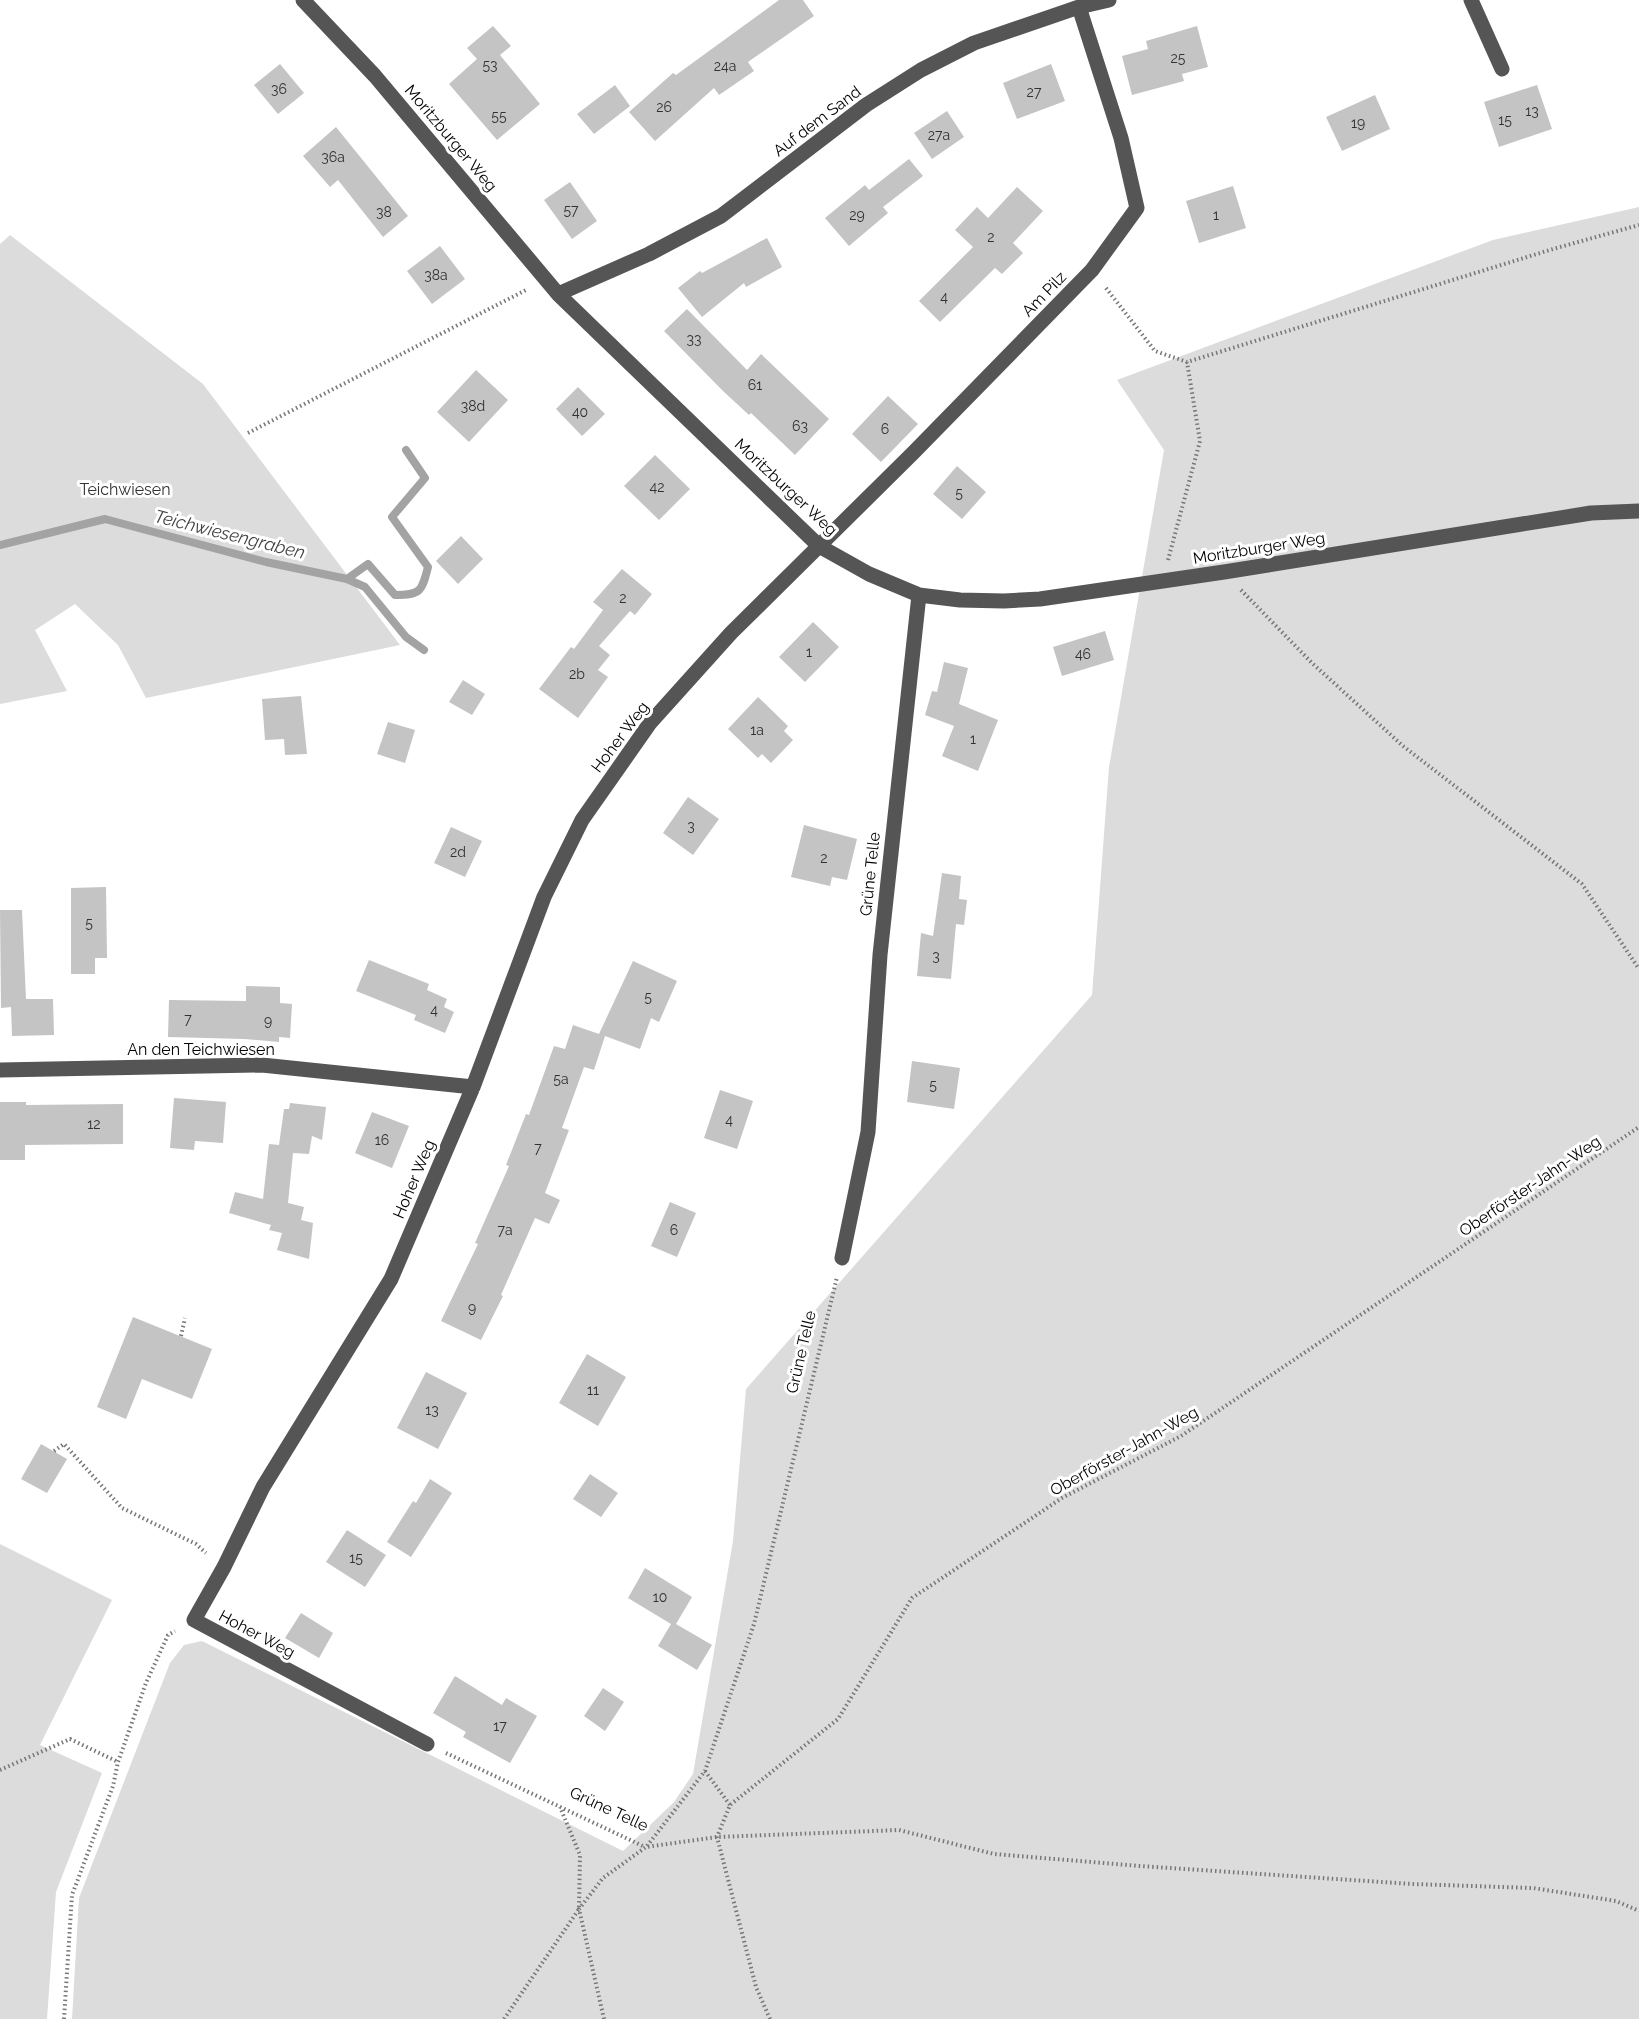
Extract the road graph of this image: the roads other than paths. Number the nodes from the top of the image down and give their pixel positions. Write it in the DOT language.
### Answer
graph roads {
  1 [pos="303,0"];
  2 [pos="1109,0"];
  3 [pos="1471,0"];
  4 [pos="1079,7"];
  5 [pos="1502,69"];
  6 [pos="558,294"];
  7 [pos="1639,511"];
  8 [pos="819,546"];
  9 [pos="919,595"];
  10 [pos="0,1070"];
  11 [pos="473,1087"];
  12 [pos="842,1258"];
  13 [pos="427,1744"];
  1 -- 6 [label="street, Moritzburger Weg"];
  2 -- 4 [label="street, Auf dem Sand"];
  3 -- 5 [label="street"];
  4 -- 6 [label="street, Auf dem Sand"];
  4 -- 8 [label="street, Am Pilz"];
  6 -- 8 [label="street, Moritzburger Weg"];
  7 -- 9 [label="street, Moritzburger Weg"];
  8 -- 9 [label="street, Moritzburger Weg"];
  8 -- 11 [label="street, Hoher Weg"];
  9 -- 12 [label="street, Grüne Telle"];
  10 -- 11 [label="street, An den Teichwiesen"];
  11 -- 13 [label="street, Hoher Weg"];
}
